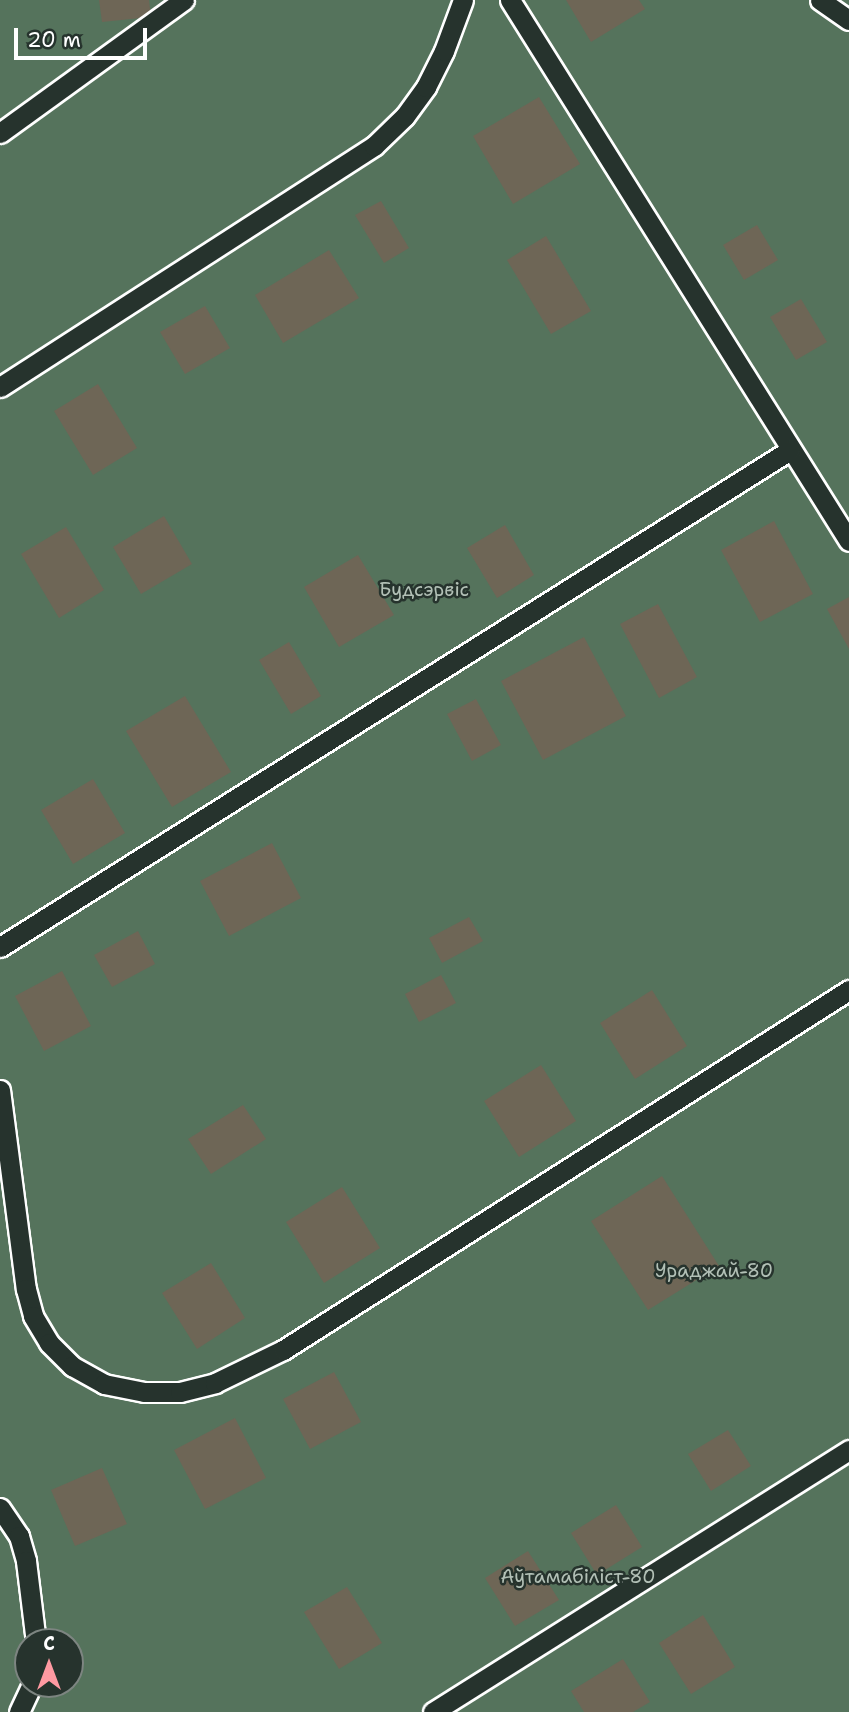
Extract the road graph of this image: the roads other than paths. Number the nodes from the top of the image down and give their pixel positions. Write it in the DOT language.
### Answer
graph roads {
  1 [pos="184,0"];
  2 [pos="463,0"];
  3 [pos="510,0"];
  4 [pos="820,0"];
  5 [pos="849,20"];
  6 [pos="0,133"];
  7 [pos="0,387"];
  8 [pos="790,450"];
  9 [pos="849,541"];
  10 [pos="0,947"];
  11 [pos="849,990"];
  12 [pos="0,1090"];
  13 [pos="849,1450"];
  14 [pos="0,1508"];
  15 [pos="34,1628"];
  16 [pos="433,1712"];
  1 -- 6 [label="lane"];
  2 -- 7 [label="lane"];
  3 -- 8 [label="lane"];
  4 -- 5 [label="lane"];
  8 -- 9 [label="lane"];
  8 -- 10 [label="lane"];
  11 -- 12 [label="lane"];
  13 -- 16 [label="lane"];
  14 -- 15 [label="lane"];
}
